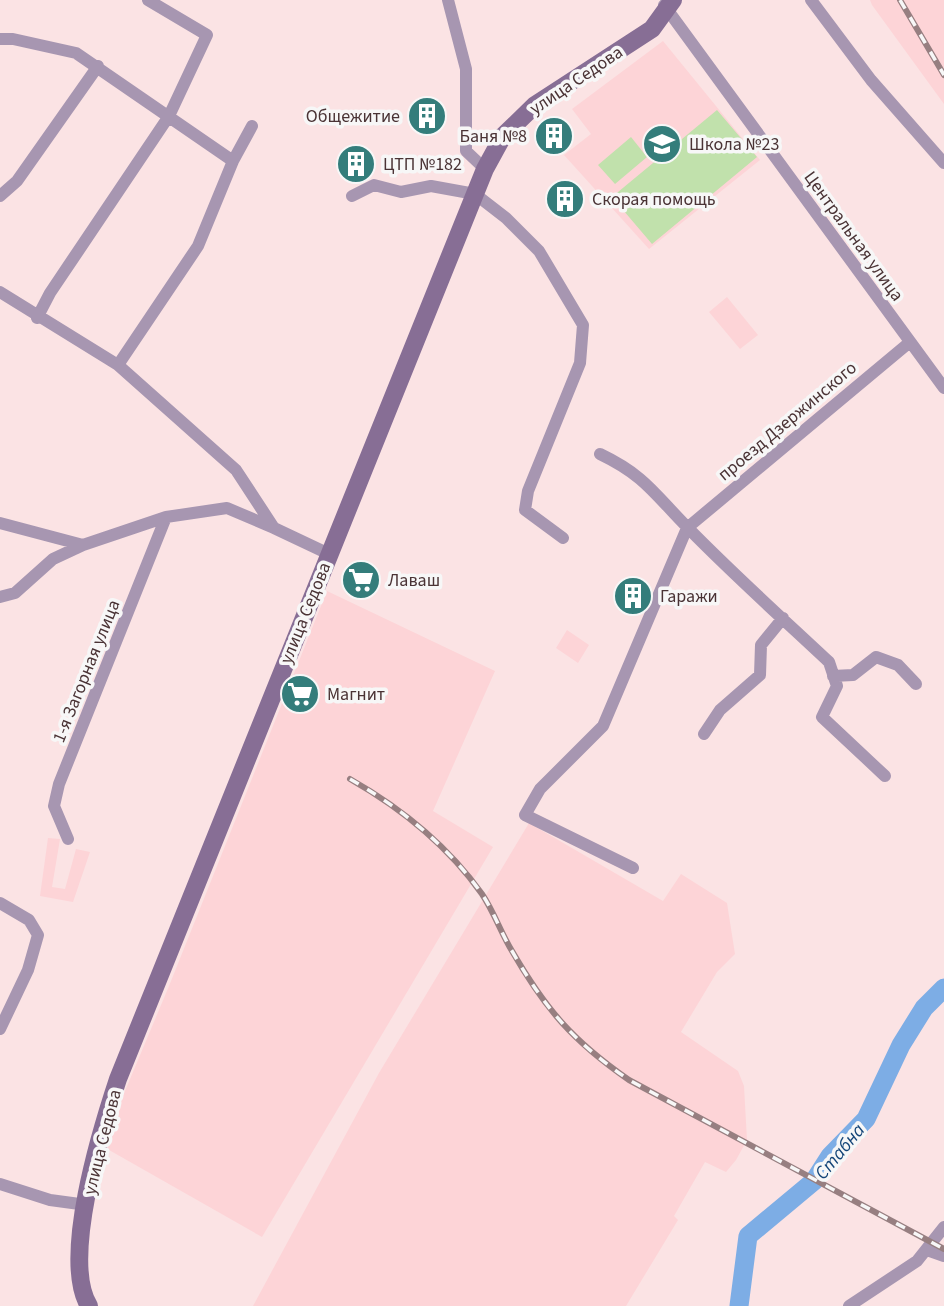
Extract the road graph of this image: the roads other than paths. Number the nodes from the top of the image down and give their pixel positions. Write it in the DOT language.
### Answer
graph roads {
  1 [pos="148,0"];
  2 [pos="448,0"];
  3 [pos="811,0"];
  4 [pos="667,3"];
  5 [pos="0,39"];
  6 [pos="98,66"];
  7 [pos="169,116"];
  8 [pos="252,126"];
  9 [pos="233,161"];
  10 [pos="944,163"];
  11 [pos="485,169"];
  12 [pos="475,194"];
  13 [pos="352,195"];
  14 [pos="0,196"];
  15 [pos="0,292"];
  16 [pos="37,318"];
  17 [pos="910,342"];
  18 [pos="118,365"];
  19 [pos="944,388"];
  20 [pos="600,454"];
  21 [pos="166,517"];
  22 [pos="0,523"];
  23 [pos="274,528"];
  24 [pos="687,528"];
  25 [pos="563,538"];
  26 [pos="83,545"];
  27 [pos="329,554"];
  28 [pos="0,597"];
  29 [pos="783,618"];
  30 [pos="833,676"];
  31 [pos="916,684"];
  32 [pos="704,734"];
  33 [pos="885,776"];
  34 [pos="68,839"];
  35 [pos="633,868"];
  36 [pos="0,903"];
  37 [pos="0,1029"];
  38 [pos="0,1184"];
  39 [pos="87,1205"];
  40 [pos="944,1227"];
  41 [pos="927,1251"];
  42 [pos="944,1256"];
  43 [pos="89,1306"];
  44 [pos="849,1306"];
  1 -- 7 [label="street"];
  2 -- 11 [label="street"];
  3 -- 10 [label="street"];
  4 -- 11 [label="street, улица Седова"];
  4 -- 17 [label="street, Центральная улица"];
  5 -- 6 [label="street"];
  6 -- 7 [label="street"];
  6 -- 14 [label="street"];
  7 -- 9 [label="street"];
  7 -- 16 [label="street"];
  8 -- 9 [label="street"];
  9 -- 18 [label="street"];
  11 -- 12 [label="street, улица Седова"];
  12 -- 13 [label="street"];
  12 -- 25 [label="street"];
  12 -- 27 [label="street, улица Седова"];
  15 -- 16 [label="street"];
  16 -- 18 [label="street"];
  17 -- 19 [label="street, Центральная улица"];
  17 -- 24 [label="street, проезд Дзержинского"];
  18 -- 23 [label="street"];
  20 -- 24 [label="street"];
  21 -- 23 [label="street"];
  21 -- 26 [label="street"];
  21 -- 34 [label="street, 1-я Загорная улица"];
  22 -- 26 [label="street"];
  23 -- 27 [label="street"];
  24 -- 29 [label="street"];
  24 -- 35 [label="street"];
  26 -- 28 [label="street"];
  27 -- 39 [label="street, улица Седова"];
  29 -- 30 [label="street"];
  29 -- 32 [label="street"];
  30 -- 31 [label="street"];
  30 -- 33 [label="street"];
  36 -- 37 [label="street"];
  38 -- 39 [label="street"];
  39 -- 43 [label="street, улица Седова"];
  40 -- 41 [label="street"];
  41 -- 42 [label="street"];
  41 -- 44 [label="street"];
}
